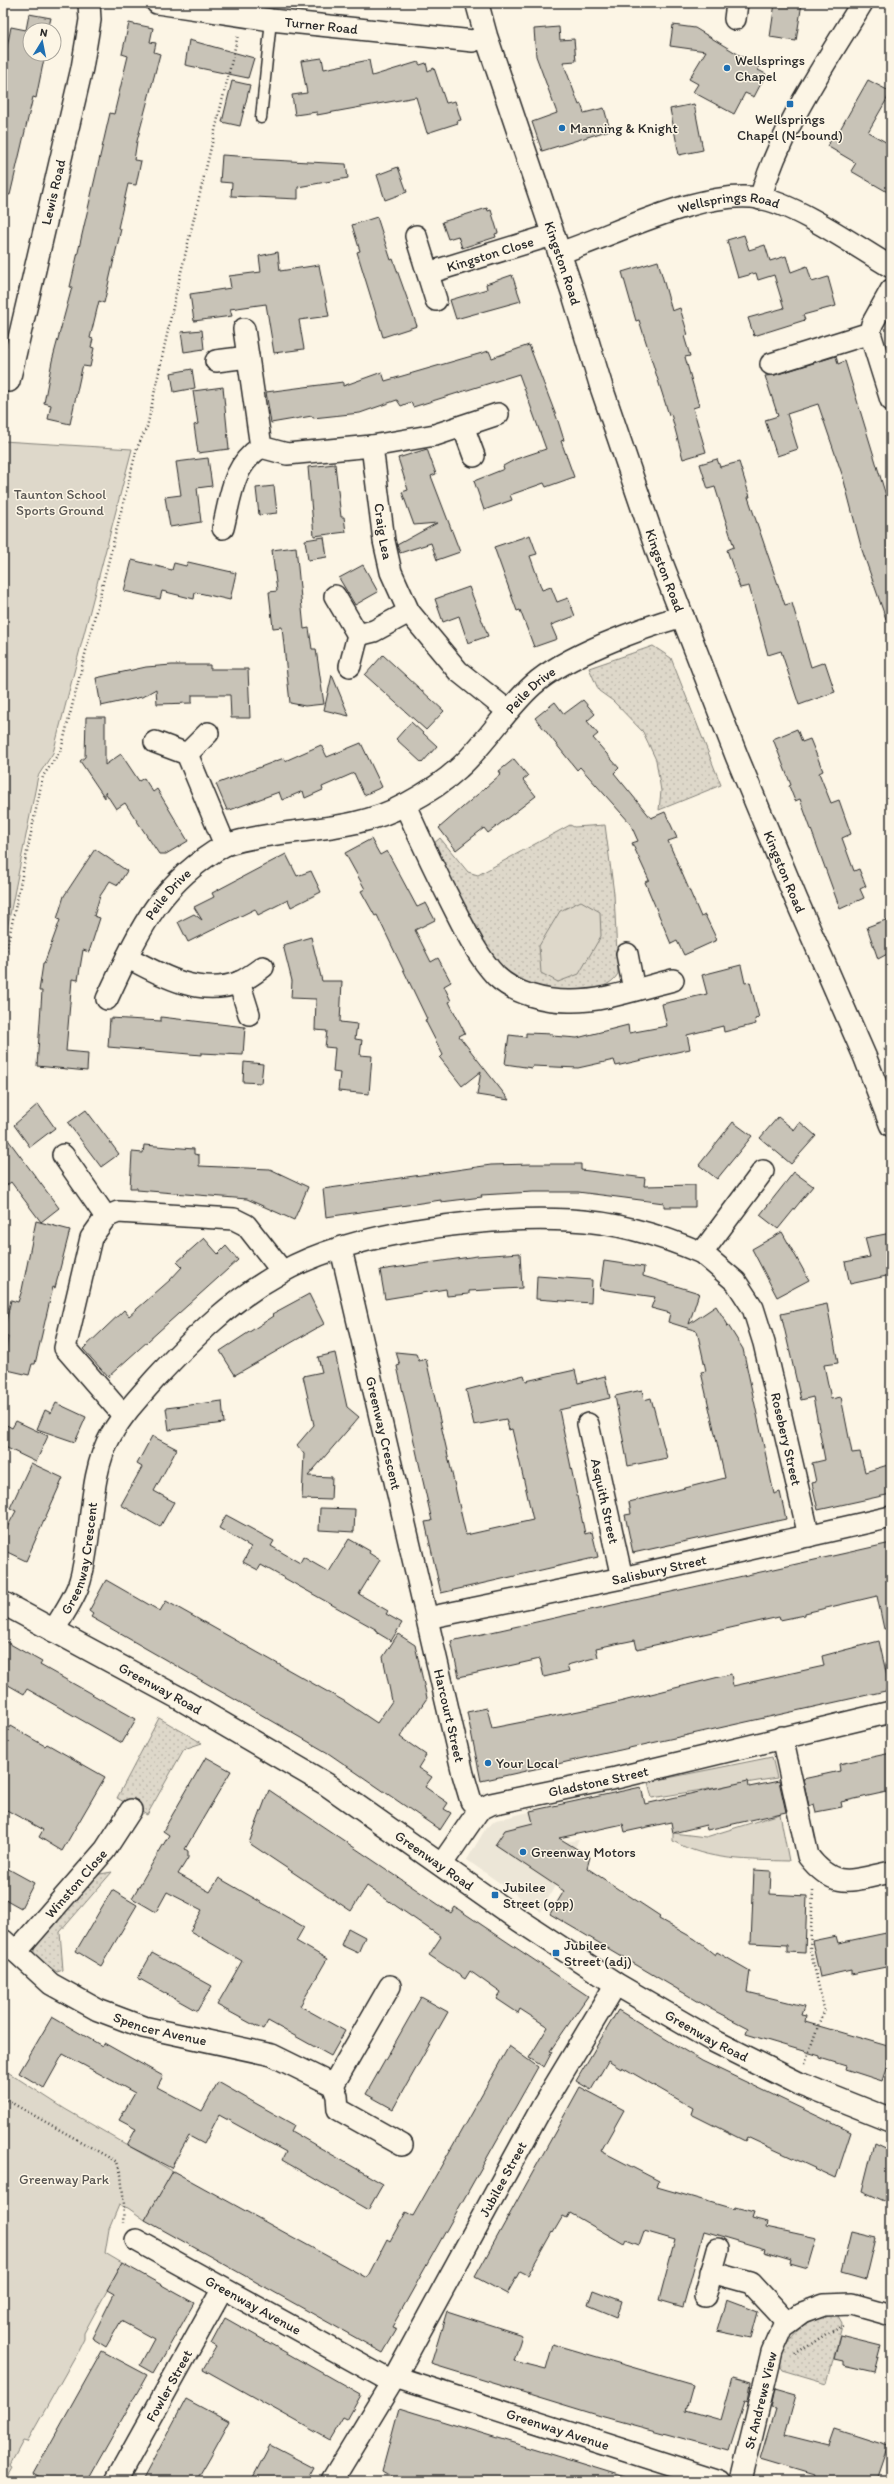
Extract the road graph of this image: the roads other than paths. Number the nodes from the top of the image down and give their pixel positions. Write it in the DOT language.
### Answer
graph roads {
  1 [pos="88,3"];
  2 [pos="157,3"];
  3 [pos="477,3"];
  4 [pos="862,3"];
  5 [pos="266,14"];
  6 [pos="486,36"];
  7 [pos="261,118"];
  8 [pos="760,198"];
  9 [pos="416,236"];
  10 [pos="556,244"];
  11 [pos="891,267"];
  12 [pos="428,273"];
  13 [pos="891,290"];
  14 [pos="436,300"];
  15 [pos="244,330"];
  16 [pos="870,333"];
  17 [pos="248,357"];
  18 [pos="216,361"];
  19 [pos="771,364"];
  20 [pos="9,381"];
  21 [pos="891,400"];
  22 [pos="498,414"];
  23 [pos="463,426"];
  24 [pos="372,446"];
  25 [pos="261,447"];
  26 [pos="474,456"];
  27 [pos="223,528"];
  28 [pos="335,596"];
  29 [pos="409,612"];
  30 [pos="684,616"];
  31 [pos="358,635"];
  32 [pos="350,666"];
  33 [pos="508,711"];
  34 [pos="208,733"];
  35 [pos="155,742"];
  36 [pos="187,754"];
  37 [pos="405,805"];
  38 [pos="224,845"];
  39 [pos="628,954"];
  40 [pos="127,957"];
  41 [pos="263,967"];
  42 [pos="673,980"];
  43 [pos="239,982"];
  44 [pos="634,990"];
  45 [pos="107,999"];
  46 [pos="249,1014"];
  47 [pos="891,1124"];
  48 [pos="63,1155"];
  49 [pos="763,1171"];
  50 [pos="106,1217"];
  51 [pos="341,1248"];
  52 [pos="702,1253"];
  53 [pos="282,1272"];
  54 [pos="764,1343"];
  55 [pos="123,1415"];
  56 [pos="588,1424"];
  57 [pos="891,1517"];
  58 [pos="809,1536"];
  59 [pos="622,1578"];
  60 [pos="3,1603"];
  61 [pos="427,1618"];
  62 [pos="53,1631"];
  63 [pos="891,1712"];
  64 [pos="782,1737"];
  65 [pos="131,1810"];
  66 [pos="479,1810"];
  67 [pos="441,1865"];
  68 [pos="891,1872"];
  69 [pos="9,1946"];
  70 [pos="616,1984"];
  71 [pos="390,1986"];
  72 [pos="333,2085"];
  73 [pos="891,2120"];
  74 [pos="402,2145"];
  75 [pos="136,2240"];
  76 [pos="718,2250"];
  77 [pos="711,2272"];
  78 [pos="222,2290"];
  79 [pos="705,2296"];
  80 [pos="891,2315"];
  81 [pos="788,2323"];
  82 [pos="393,2379"];
  83 [pos="116,2481"];
  84 [pos="332,2481"];
  85 [pos="720,2481"];
  86 [pos="741,2481"];
  1 -- 20 [label="street, Lewis Road"];
  2 -- 5 [label="street, Turner Road"];
  3 -- 6 [label="street, Kingston Road"];
  4 -- 8 [label="street"];
  5 -- 6 [label="street, Turner Road"];
  5 -- 7 [label="lane"];
  6 -- 10 [label="street, Kingston Road"];
  8 -- 10 [label="street, Wellsprings Road"];
  8 -- 11 [label="street, Wellsprings Road"];
  9 -- 12 [label="street, Kingston Close"];
  10 -- 12 [label="street, Kingston Close"];
  10 -- 30 [label="street, Kingston Road"];
  12 -- 14 [label="street, Kingston Close"];
  13 -- 16 [label="street"];
  15 -- 17 [label="street"];
  16 -- 19 [label="street"];
  16 -- 21 [label="street"];
  17 -- 18 [label="street"];
  17 -- 25 [label="street"];
  22 -- 23 [label="street"];
  23 -- 24 [label="street"];
  23 -- 26 [label="street"];
  24 -- 25 [label="street"];
  24 -- 29 [label="street, Craig Lea"];
  25 -- 27 [label="street"];
  28 -- 31 [label="street"];
  29 -- 31 [label="street"];
  29 -- 33 [label="street, Craig Lea"];
  30 -- 33 [label="street, Peile Drive"];
  30 -- 47 [label="street, Kingston Road"];
  31 -- 32 [label="street"];
  33 -- 37 [label="street, Peile Drive"];
  34 -- 36 [label="street"];
  35 -- 36 [label="street"];
  36 -- 38 [label="street"];
  37 -- 38 [label="street, Peile Drive"];
  37 -- 44 [label="street"];
  38 -- 40 [label="street, Peile Drive"];
  39 -- 44 [label="street"];
  40 -- 43 [label="street"];
  40 -- 45 [label="street, Peile Drive"];
  41 -- 43 [label="street"];
  42 -- 44 [label="street"];
  43 -- 46 [label="street"];
  48 -- 50 [label="street"];
  49 -- 52 [label="street"];
  50 -- 53 [label="street"];
  50 -- 55 [label="street"];
  51 -- 52 [label="street, Greenway Crescent"];
  51 -- 53 [label="street, Greenway Crescent"];
  51 -- 61 [label="street, Greenway Crescent"];
  52 -- 54 [label="street, Greenway Crescent"];
  53 -- 55 [label="street, Greenway Crescent"];
  54 -- 58 [label="street, Rosebery Street"];
  55 -- 62 [label="street, Greenway Crescent"];
  56 -- 59 [label="street, Asquith Street"];
  57 -- 58 [label="street, Salisbury Street"];
  58 -- 59 [label="street, Salisbury Street"];
  59 -- 61 [label="street, Salisbury Street"];
  60 -- 62 [label="street, Greenway Road"];
  61 -- 66 [label="street, Harcourt Street"];
  62 -- 67 [label="street, Greenway Road"];
  63 -- 64 [label="street, Gladstone Street"];
  64 -- 66 [label="street, Gladstone Street"];
  64 -- 68 [label="street"];
  65 -- 69 [label="street, Winston Close"];
  66 -- 67 [label="street"];
  67 -- 70 [label="street, Greenway Road"];
  69 -- 72 [label="street, Spencer Avenue"];
  70 -- 73 [label="street, Greenway Road"];
  70 -- 82 [label="street, Jubilee Street"];
  71 -- 72 [label="street"];
  72 -- 74 [label="street"];
  75 -- 78 [label="street, Greenway Avenue"];
  76 -- 77 [label="street"];
  77 -- 79 [label="street"];
  77 -- 81 [label="street"];
  78 -- 82 [label="street, Greenway Avenue"];
  78 -- 83 [label="street, Fowler Street"];
  80 -- 81 [label="street, St Andrews View"];
  81 -- 86 [label="street, St Andrews View"];
  82 -- 84 [label="street, Jubilee Street"];
  82 -- 85 [label="street, Greenway Avenue"];
}
